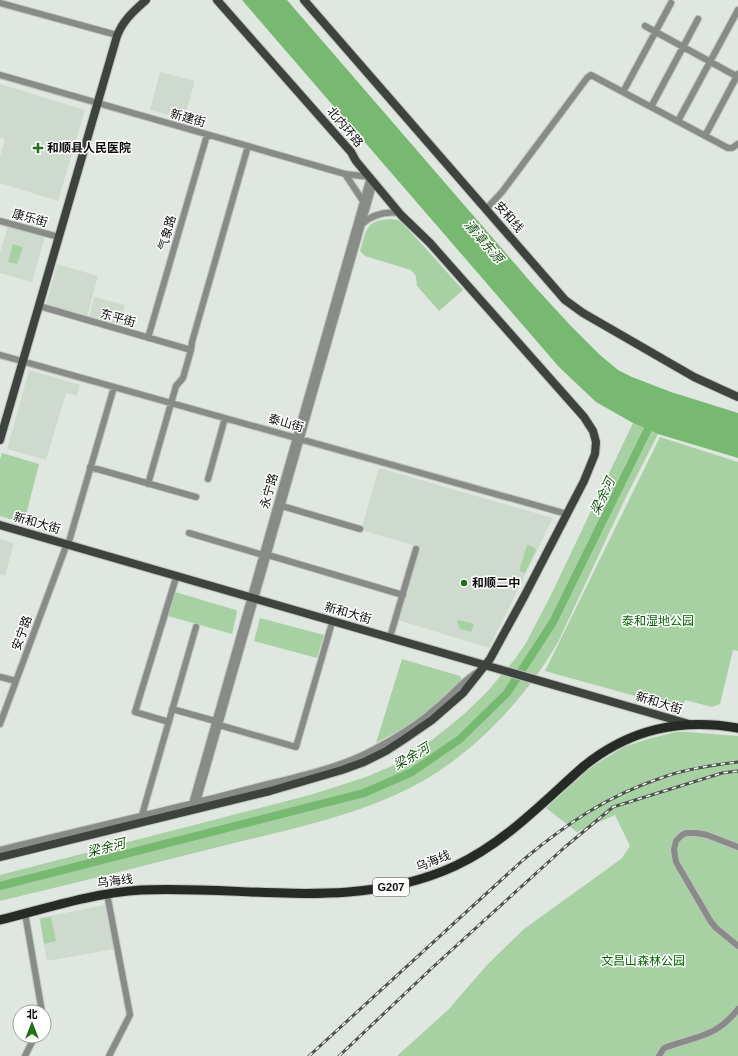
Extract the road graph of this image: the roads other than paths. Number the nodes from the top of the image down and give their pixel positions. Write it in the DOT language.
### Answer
graph roads {
  1 [pos="140,0"];
  2 [pos="146,0"];
  3 [pos="210,0"];
  4 [pos="217,0"];
  5 [pos="304,0"];
  6 [pos="0,3"];
  7 [pos="671,4"];
  8 [pos="738,10"];
  9 [pos="698,19"];
  10 [pos="645,26"];
  11 [pos="656,32"];
  12 [pos="113,34"];
  13 [pos="683,47"];
  14 [pos="710,62"];
  15 [pos="0,75"];
  16 [pos="738,75"];
  17 [pos="623,92"];
  18 [pos="95,103"];
  19 [pos="651,107"];
  20 [pos="678,121"];
  21 [pos="207,135"];
  22 [pos="705,136"];
  23 [pos="738,144"];
  24 [pos="248,146"];
  25 [pos="356,161"];
  26 [pos="345,174"];
  27 [pos="372,180"];
  28 [pos="363,201"];
  29 [pos="486,209"];
  30 [pos="400,213"];
  31 [pos="0,221"];
  32 [pos="362,224"];
  33 [pos="55,236"];
  34 [pos="39,306"];
  35 [pos="148,338"];
  36 [pos="191,350"];
  37 [pos="0,355"];
  38 [pos="21,361"];
  39 [pos="114,387"];
  40 [pos="738,397"];
  41 [pos="171,403"];
  42 [pos="225,418"];
  43 [pos="0,426"];
  44 [pos="298,438"];
  45 [pos="0,440"];
  46 [pos="90,468"];
  47 [pos="208,479"];
  48 [pos="148,484"];
  49 [pos="196,498"];
  50 [pos="282,506"];
  51 [pos="567,514"];
  52 [pos="0,525"];
  53 [pos="360,529"];
  54 [pos="0,531"];
  55 [pos="189,533"];
  56 [pos="67,547"];
  57 [pos="416,549"];
  58 [pos="265,555"];
  59 [pos="175,581"];
  60 [pos="403,595"];
  61 [pos="252,600"];
  62 [pos="331,626"];
  63 [pos="196,627"];
  64 [pos="390,637"];
  65 [pos="484,667"];
  66 [pos="0,677"];
  67 [pos="16,681"];
  68 [pos="535,681"];
  69 [pos="172,709"];
  70 [pos="169,722"];
  71 [pos="217,723"];
  72 [pos="0,724"];
  73 [pos="689,724"];
  74 [pos="675,725"];
  75 [pos="738,728"];
  76 [pos="194,806"];
  77 [pos="142,815"];
  78 [pos="0,844"];
  79 [pos="738,847"];
  80 [pos="9,848"];
  81 [pos="0,850"];
  82 [pos="20,852"];
  83 [pos="0,857"];
  84 [pos="107,894"];
  85 [pos="25,913"];
  86 [pos="0,920"];
  87 [pos="738,946"];
  88 [pos="41,1004"];
  89 [pos="738,1009"];
  90 [pos="31,1044"];
  91 [pos="25,1056"];
  92 [pos="108,1056"];
  93 [pos="659,1056"];
  1 -- 12 [label="main road"];
  2 -- 18 [label="main road"];
  3 -- 25 [label="main road, 北内环路"];
  4 -- 25 [label="main road, 北内环路"];
  5 -- 29 [label="main road, 安和线"];
  6 -- 12 [label="street"];
  7 -- 11 [label="street"];
  8 -- 14 [label="street"];
  9 -- 13 [label="street"];
  10 -- 11 [label="street"];
  11 -- 13 [label="street"];
  11 -- 17 [label="street"];
  12 -- 18 [label="main road"];
  13 -- 14 [label="street"];
  13 -- 19 [label="street"];
  14 -- 16 [label="street"];
  14 -- 20 [label="street"];
  15 -- 18 [label="street, 新建街"];
  16 -- 22 [label="street"];
  17 -- 19 [label="street"];
  17 -- 29 [label="street"];
  18 -- 21 [label="street, 新建街"];
  18 -- 33 [label="main road"];
  18 -- 34 [label="main road"];
  19 -- 20 [label="street"];
  20 -- 22 [label="street"];
  21 -- 24 [label="street, 新建街"];
  21 -- 35 [label="street, 气象路"];
  22 -- 23 [label="street"];
  24 -- 26 [label="street, 新建街"];
  24 -- 36 [label="street"];
  25 -- 27 [label="main road"];
  26 -- 27 [label="street, 新建街"];
  26 -- 28 [label="street"];
  27 -- 28 [label="street, 永宁路"];
  27 -- 30 [label="main road"];
  27 -- 32 [label="street, 永宁路"];
  28 -- 44 [label="street, 永宁路"];
  29 -- 40 [label="main road, 安和线"];
  30 -- 32 [label="street"];
  30 -- 51 [label="main road"];
  31 -- 33 [label="street, 康乐街"];
  32 -- 44 [label="street, 永宁路"];
  33 -- 38 [label="main road"];
  34 -- 35 [label="street, 东平街"];
  34 -- 38 [label="main road"];
  35 -- 36 [label="street, 东平街"];
  36 -- 41 [label="street"];
  37 -- 38 [label="street, 泰山街"];
  38 -- 39 [label="street, 泰山街"];
  38 -- 43 [label="main road"];
  38 -- 45 [label="main road"];
  39 -- 41 [label="street, 泰山街"];
  39 -- 46 [label="street, 安宁路"];
  41 -- 42 [label="street, 泰山街"];
  41 -- 48 [label="street"];
  42 -- 44 [label="street, 泰山街"];
  42 -- 47 [label="street"];
  44 -- 50 [label="street, 永宁路"];
  44 -- 51 [label="street, 泰山街"];
  44 -- 58 [label="street, 永宁路"];
  46 -- 48 [label="street"];
  46 -- 56 [label="street, 安宁路"];
  48 -- 49 [label="street"];
  50 -- 53 [label="street"];
  50 -- 58 [label="street, 永宁路"];
  51 -- 65 [label="main road"];
  52 -- 56 [label="main road, 新和大街"];
  54 -- 56 [label="main road, 新和大街"];
  55 -- 58 [label="street"];
  56 -- 59 [label="main road, 新和大街"];
  56 -- 61 [label="main road, 新和大街"];
  56 -- 67 [label="street, 安宁路"];
  57 -- 60 [label="street"];
  58 -- 60 [label="street"];
  58 -- 61 [label="street, 永宁路"];
  59 -- 61 [label="main road, 新和大街"];
  59 -- 70 [label="street"];
  60 -- 64 [label="street"];
  61 -- 62 [label="main road, 新和大街"];
  61 -- 64 [label="main road, 新和大街"];
  61 -- 71 [label="street, 永宁路"];
  62 -- 65 [label="main road, 新和大街"];
  62 -- 71 [label="street"];
  63 -- 69 [label="street"];
  64 -- 65 [label="main road, 新和大街"];
  65 -- 68 [label="main road, 新和大街"];
  65 -- 76 [label="main road"];
  66 -- 67 [label="street"];
  67 -- 72 [label="street, 安宁路"];
  68 -- 73 [label="main road, 新和大街"];
  68 -- 74 [label="main road, 新和大街"];
  69 -- 70 [label="street"];
  69 -- 71 [label="street"];
  70 -- 77 [label="street"];
  71 -- 76 [label="street, 永宁路"];
  73 -- 74 [label="highway, 乌海线 / G207"];
  73 -- 75 [label="highway, 乌海线 / G207"];
  74 -- 84 [label="highway, 乌海线 / G207"];
  76 -- 77 [label="street"];
  76 -- 82 [label="main road"];
  77 -- 80 [label="street"];
  78 -- 80 [label="street"];
  79 -- 87 [label="street"];
  80 -- 81 [label="street"];
  80 -- 82 [label="street"];
  82 -- 83 [label="main road"];
  84 -- 85 [label="highway, 乌海线 / G207"];
  84 -- 92 [label="street"];
  85 -- 86 [label="highway, 乌海线 / G207"];
  85 -- 88 [label="street"];
  89 -- 93 [label="street"];
  90 -- 91 [label="street"];
}
